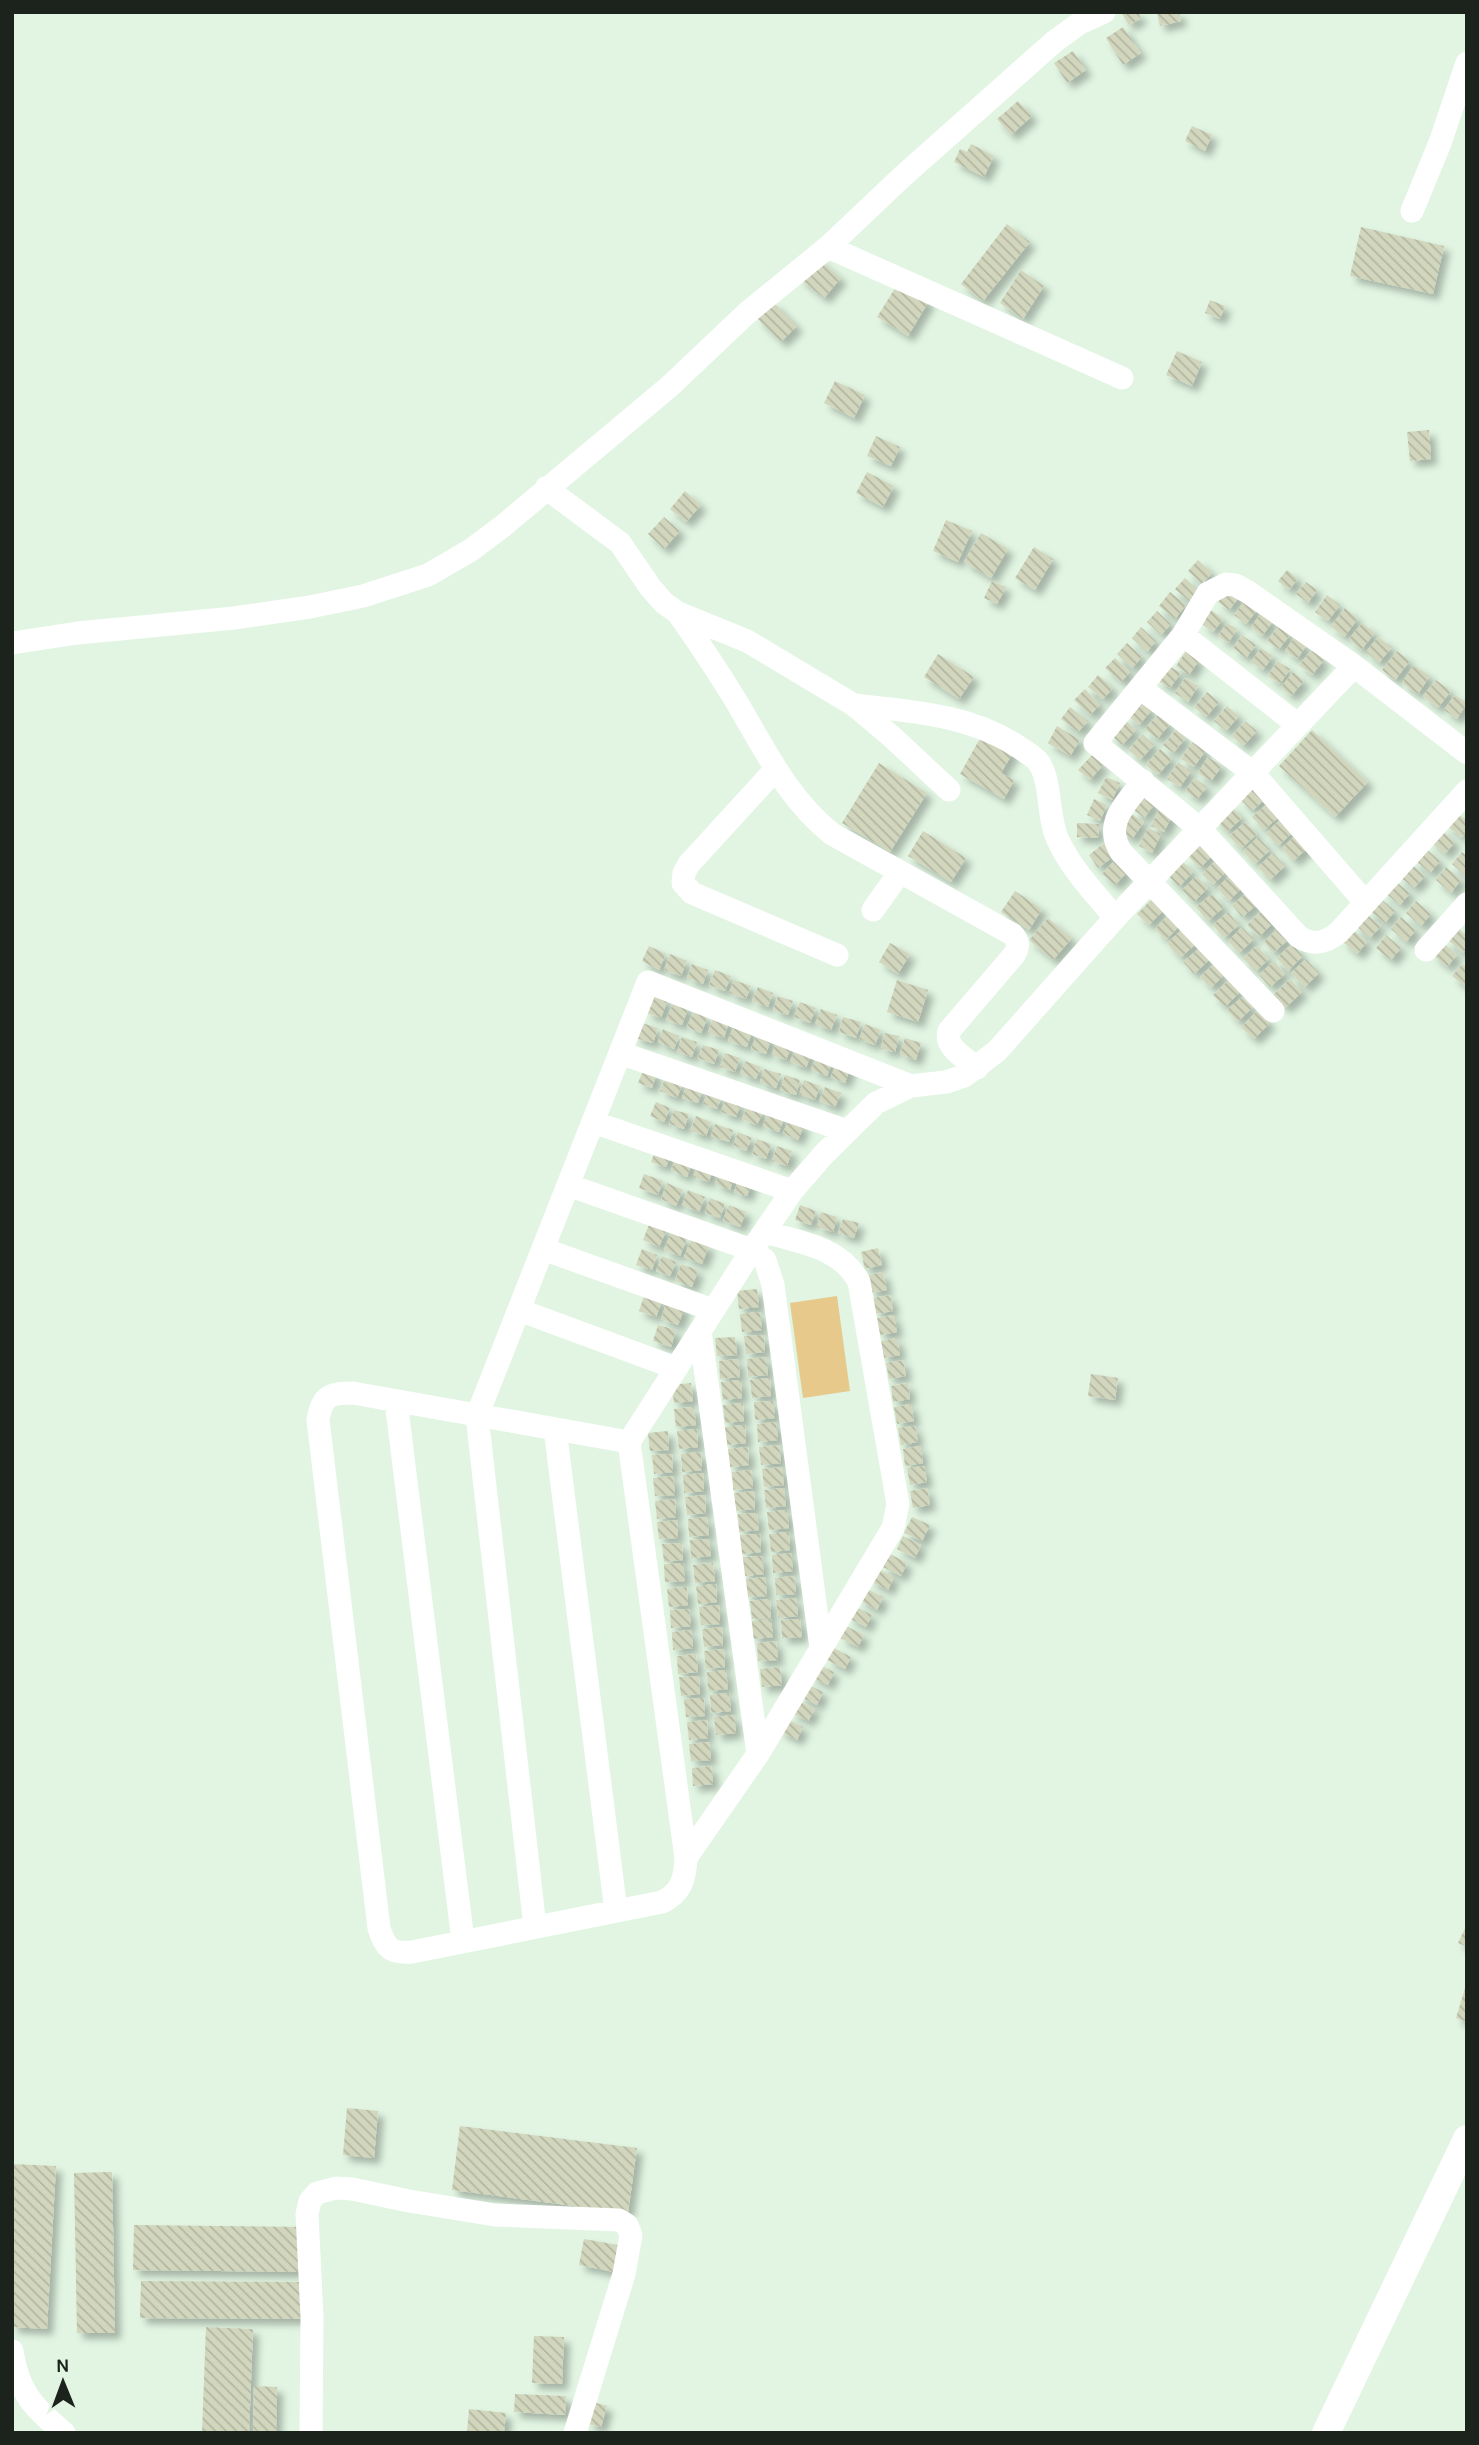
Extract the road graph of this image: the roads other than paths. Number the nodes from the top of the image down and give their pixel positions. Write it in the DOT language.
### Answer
graph roads {
  1 [pos="1104,12"];
  2 [pos="1077,18"];
  3 [pos="1467,64"];
  4 [pos="1412,211"];
  5 [pos="828,247"];
  6 [pos="1122,377"];
  7 [pos="546,488"];
  8 [pos="678,613"];
  9 [pos="1183,635"];
  10 [pos="12,643"];
  11 [pos="1354,666"];
  12 [pos="1140,688"];
  13 [pos="853,705"];
  14 [pos="1298,724"];
  15 [pos="1467,753"];
  16 [pos="775,770"];
  17 [pos="1252,773"];
  18 [pos="1143,781"];
  19 [pos="949,790"];
  20 [pos="1467,791"];
  21 [pos="1200,829"];
  22 [pos="900,872"];
  23 [pos="1150,882"];
  24 [pos="1365,902"];
  25 [pos="1467,904"];
  26 [pos="873,910"];
  27 [pos="1115,918"];
  28 [pos="1426,950"];
  29 [pos="837,955"];
  30 [pos="1273,1011"];
  31 [pos="620,1053"];
  32 [pos="977,1068"];
  33 [pos="911,1086"];
  34 [pos="593,1122"];
  35 [pos="847,1131"];
  36 [pos="568,1185"];
  37 [pos="792,1191"];
  38 [pos="758,1241"];
  39 [pos="543,1249"];
  40 [pos="519,1310"];
  41 [pos="713,1310"];
  42 [pos="700,1331"];
  43 [pos="677,1368"];
  44 [pos="396,1401"];
  45 [pos="477,1416"];
  46 [pos="555,1429"];
  47 [pos="629,1442"];
  48 [pos="821,1648"];
  49 [pos="758,1754"];
  50 [pos="686,1858"];
  51 [pos="616,1911"];
  52 [pos="535,1927"];
  53 [pos="463,1941"];
  54 [pos="1467,2139"];
  55 [pos="12,2351"];
  56 [pos="64,2433"];
  57 [pos="311,2433"];
  58 [pos="575,2433"];
  59 [pos="1326,2433"];
  1 -- 2 [label="street"];
  2 -- 5 [label="street"];
  3 -- 4 [label="street"];
  5 -- 6 [label="street"];
  5 -- 7 [label="street"];
  7 -- 8 [label="street"];
  7 -- 10 [label="street"];
  8 -- 13 [label="street"];
  8 -- 16 [label="street"];
  9 -- 11 [label="street"];
  9 -- 12 [label="street"];
  9 -- 14 [label="street"];
  11 -- 14 [label="street"];
  11 -- 15 [label="street"];
  12 -- 17 [label="street"];
  12 -- 18 [label="street"];
  13 -- 19 [label="street"];
  13 -- 27 [label="street"];
  14 -- 17 [label="street"];
  16 -- 22 [label="street"];
  16 -- 29 [label="street"];
  17 -- 21 [label="street"];
  17 -- 24 [label="street"];
  18 -- 21 [label="street"];
  18 -- 23 [label="street"];
  20 -- 24 [label="street"];
  21 -- 23 [label="street"];
  21 -- 24 [label="street"];
  22 -- 26 [label="street"];
  22 -- 32 [label="street"];
  23 -- 27 [label="street"];
  23 -- 30 [label="street"];
  25 -- 28 [label="street"];
  27 -- 32 [label="street"];
  31 -- 33 [label="street"];
  31 -- 34 [label="street"];
  31 -- 35 [label="street"];
  32 -- 33 [label="street"];
  33 -- 35 [label="street"];
  34 -- 36 [label="street"];
  34 -- 37 [label="street"];
  35 -- 37 [label="street"];
  36 -- 38 [label="street"];
  36 -- 39 [label="street"];
  37 -- 38 [label="street"];
  38 -- 41 [label="street"];
  38 -- 48 [label="street"];
  38 -- 48 [label="street"];
  39 -- 40 [label="street"];
  39 -- 41 [label="street"];
  40 -- 43 [label="street"];
  40 -- 45 [label="street"];
  41 -- 42 [label="street"];
  42 -- 43 [label="street"];
  42 -- 49 [label="street"];
  43 -- 47 [label="street"];
  44 -- 45 [label="street"];
  44 -- 53 [label="street"];
  44 -- 53 [label="street"];
  45 -- 46 [label="street"];
  45 -- 52 [label="street"];
  46 -- 47 [label="street"];
  46 -- 51 [label="street"];
  47 -- 50 [label="street"];
  48 -- 49 [label="street"];
  49 -- 50 [label="street"];
  50 -- 51 [label="street"];
  51 -- 52 [label="street"];
  52 -- 53 [label="street"];
  54 -- 59 [label="street"];
  55 -- 56 [label="street"];
  57 -- 58 [label="street"];
}
